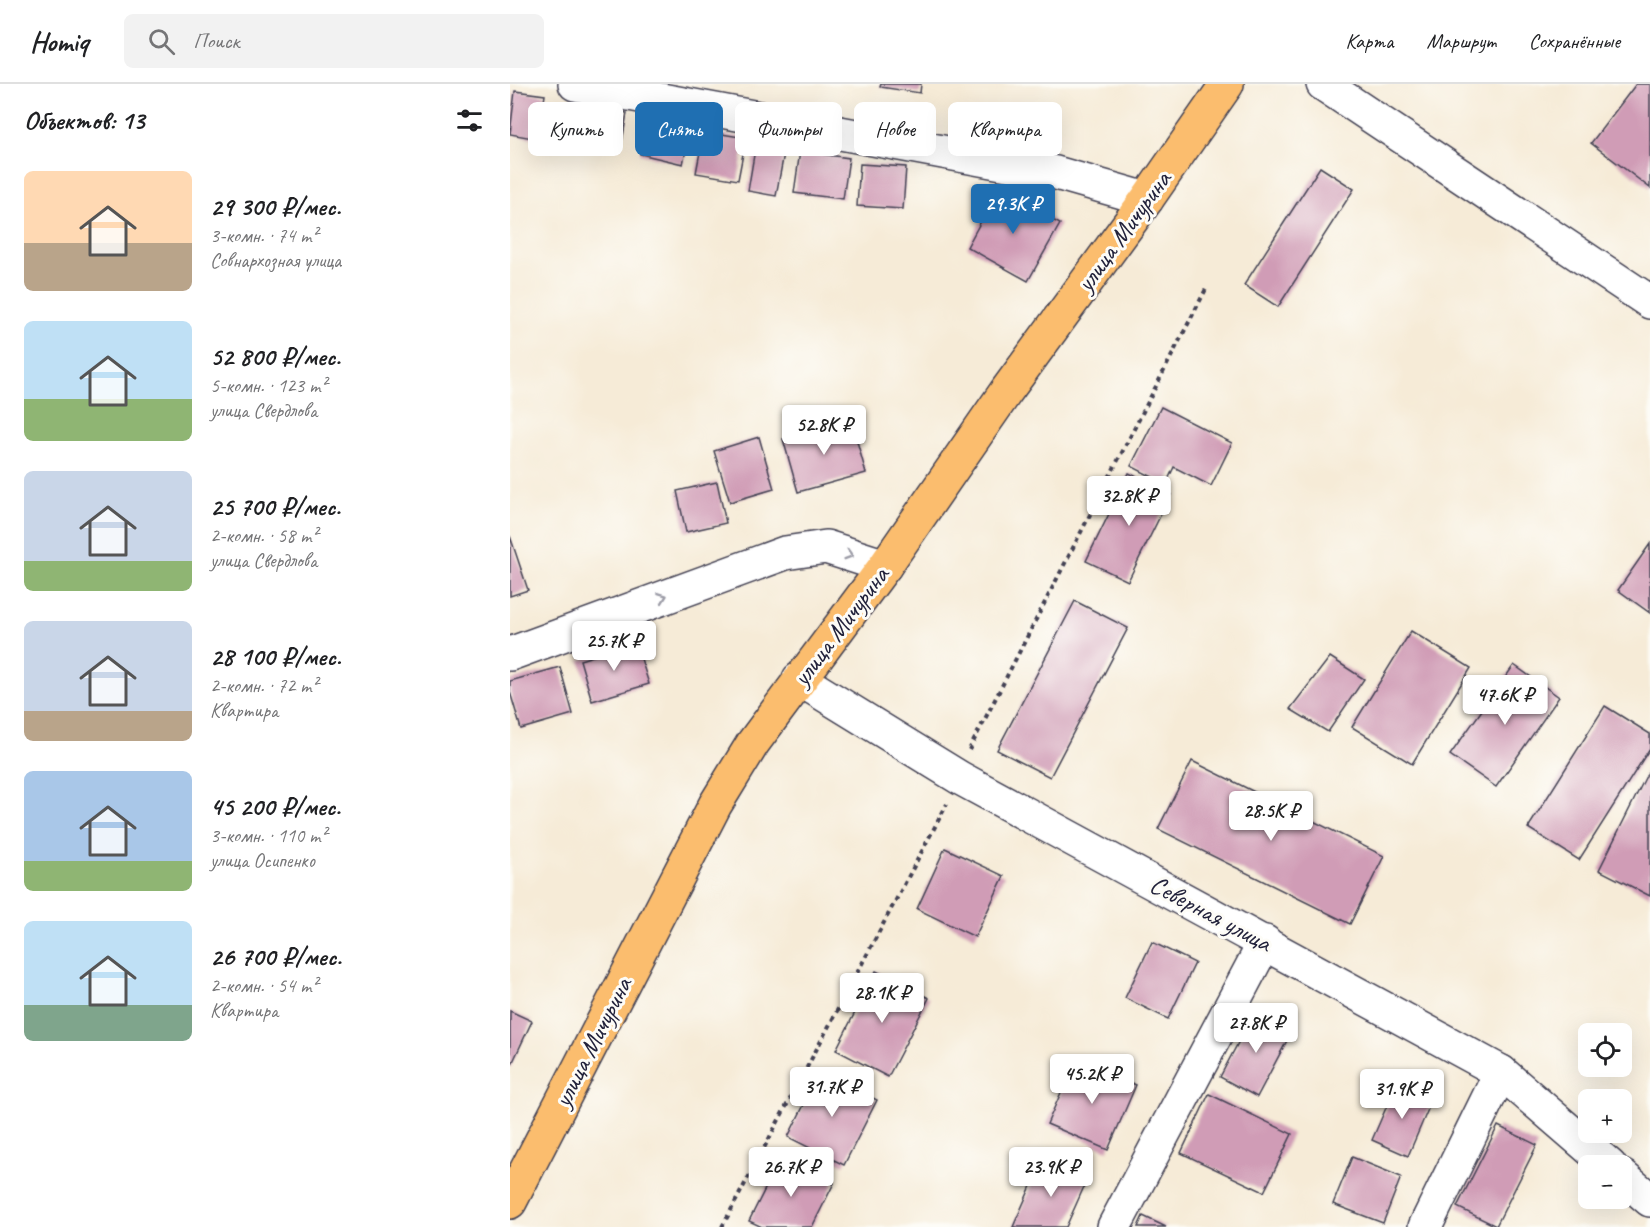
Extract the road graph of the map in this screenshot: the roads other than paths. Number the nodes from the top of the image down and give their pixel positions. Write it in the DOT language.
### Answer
graph roads {
  1 [pos="575,84"];
  2 [pos="1227,84"];
  3 [pos="1323,84"];
  4 [pos="1147,199"];
  5 [pos="1650,302"];
  6 [pos="885,566"];
  7 [pos="510,654"];
  8 [pos="799,679"];
  9 [pos="1265,942"];
  10 [pos="1501,1072"];
  11 [pos="1597,1155"];
  12 [pos="1632,1185"];
  13 [pos="1650,1200"];
  14 [pos="510,1202"];
  15 [pos="1114,1227"];
  16 [pos="1425,1227"];
  1 -- 4 [label="street"];
  2 -- 4 [label="main road, улица Мичурина"];
  3 -- 5 [label="street"];
  4 -- 6 [label="main road, улица Мичурина"];
  7 -- 6 [label="street, one-way"];
  6 -- 8 [label="main road, улица Мичурина"];
  8 -- 9 [label="street, Северная улица"];
  8 -- 14 [label="main road, улица Мичурина"];
  9 -- 10 [label="street, Северная улица"];
  9 -- 15 [label="street"];
  10 -- 11 [label="street, Северная улица"];
  10 -- 16 [label="street"];
  12 -- 13 [label="street"];
}
